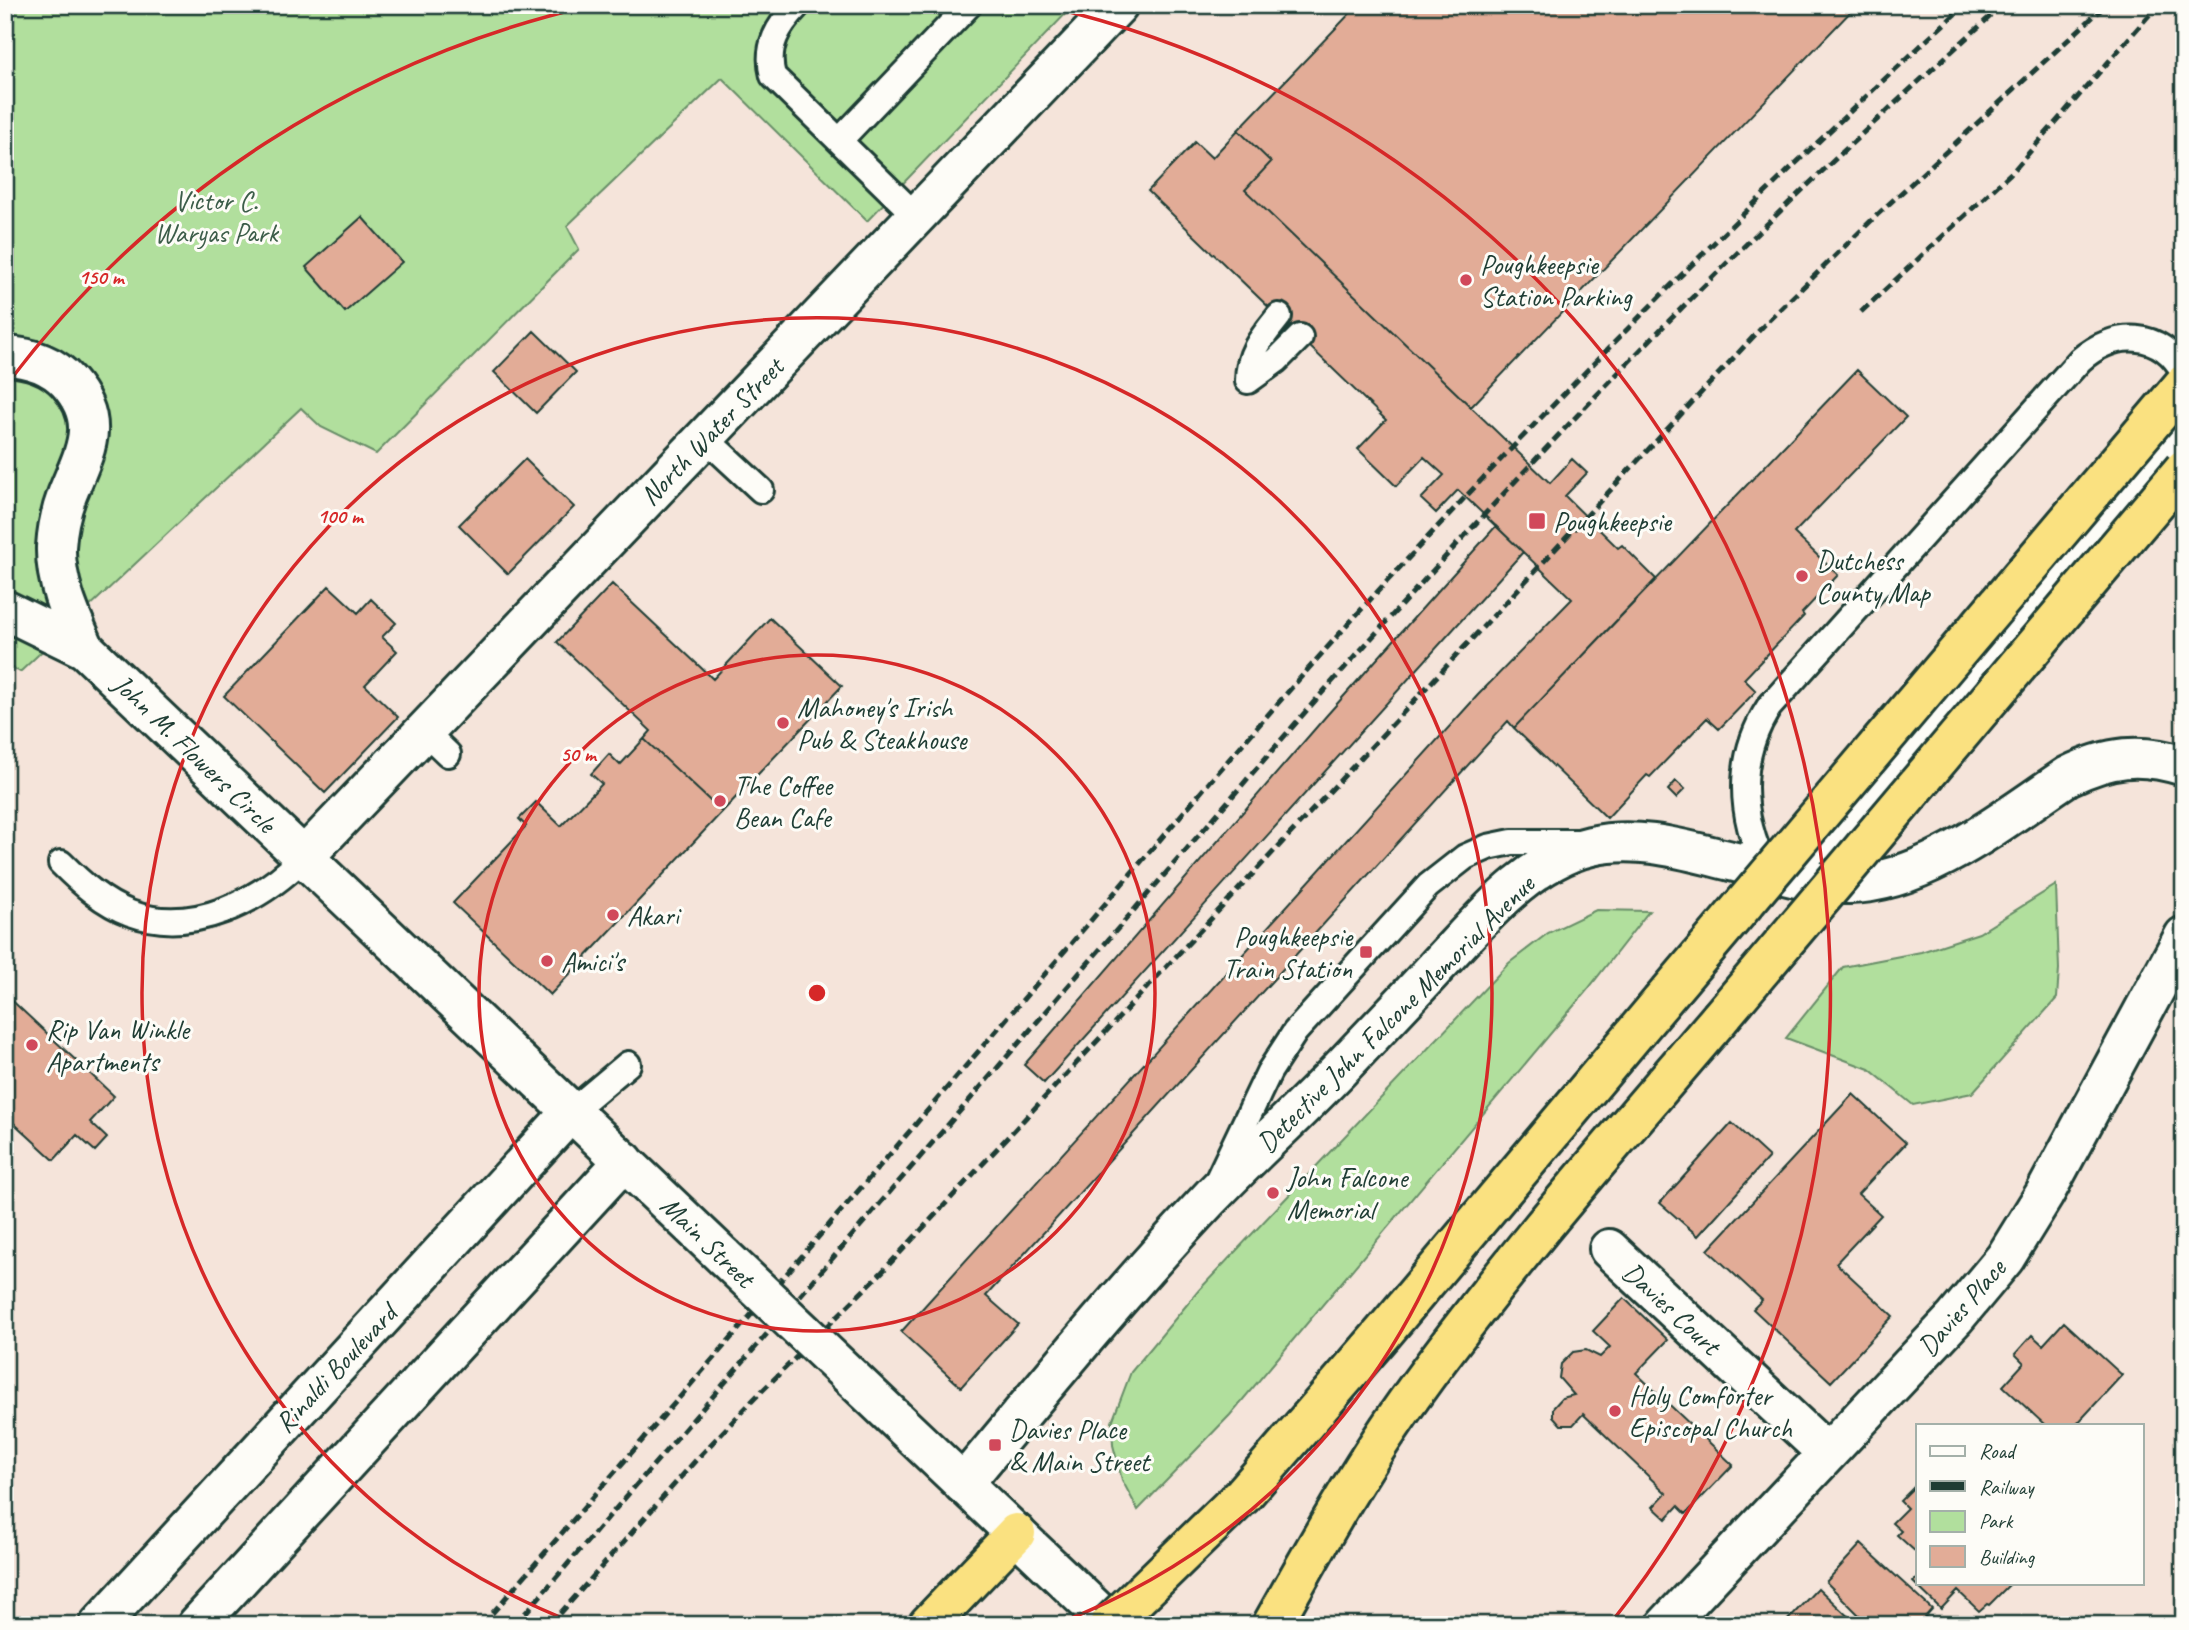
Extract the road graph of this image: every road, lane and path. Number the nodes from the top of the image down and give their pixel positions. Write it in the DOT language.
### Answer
graph roads {
  1 [pos="798,5"];
  2 [pos="969,5"];
  3 [pos="1118,5"];
  4 [pos="840,140"];
  5 [pos="916,216"];
  6 [pos="1279,316"];
  7 [pos="1300,337"];
  8 [pos="5,356"];
  9 [pos="2184,373"];
  10 [pos="2184,384"];
  11 [pos="2184,424"];
  12 [pos="705,438"];
  13 [pos="2184,469"];
  14 [pos="761,490"];
  15 [pos="5,610"];
  16 [pos="85,649"];
  17 [pos="2184,766"];
  18 [pos="1616,842"];
  19 [pos="304,858"];
  20 [pos="61,863"];
  21 [pos="1770,870"];
  22 [pos="2184,936"];
  23 [pos="628,1064"];
  24 [pos="572,1111"];
  25 [pos="624,1161"];
  26 [pos="1208,1200"];
  27 [pos="1609,1249"];
  28 [pos="1827,1453"];
  29 [pos="963,1484"];
  30 [pos="1016,1533"];
  31 [pos="99,1625"];
  32 [pos="197,1625"];
  33 [pos="928,1625"];
  34 [pos="1110,1625"];
  35 [pos="1272,1625"];
  36 [pos="1666,1625"];
  1 -- 4 [label="lane"];
  2 -- 4 [label="lane"];
  3 -- 5 [label="street, North Water Street"];
  4 -- 5 [label="lane"];
  5 -- 12 [label="street, North Water Street"];
  6 -- 7 [label="lane"];
  8 -- 16 [label="street, John M. Flowers Circle"];
  9 -- 21 [label="lane"];
  10 -- 34 [label="highway, bridge"];
  11 -- 21 [label="lane"];
  12 -- 14 [label="lane"];
  12 -- 19 [label="street, North Water Street"];
  13 -- 35 [label="highway, bridge"];
  15 -- 16 [label="street, John M. Flowers Circle"];
  16 -- 19 [label="street, John M. Flowers Circle"];
  17 -- 21 [label="street, Detective John Falcone Memorial Avenue"];
  18 -- 21 [label="street, Detective John Falcone Memorial Avenue"];
  18 -- 26 [label="street, Detective John Falcone Memorial Avenue"];
  18 -- 26 [label="lane"];
  19 -- 20 [label="lane"];
  19 -- 24 [label="street, Main Street"];
  22 -- 28 [label="street, Davies Place"];
  23 -- 24 [label="lane"];
  24 -- 25 [label="street, Main Street"];
  24 -- 31 [label="street, Rinaldi Boulevard"];
  25 -- 29 [label="street, Main Street, bridge"];
  25 -- 32 [label="street"];
  26 -- 29 [label="street, Detective John Falcone Memorial Avenue"];
  27 -- 28 [label="street, Davies Court"];
  28 -- 36 [label="street, Davies Place"];
  29 -- 30 [label="street, Main Street"];
  30 -- 33 [label="highway"];
  30 -- 34 [label="street, Main Street"];
}
